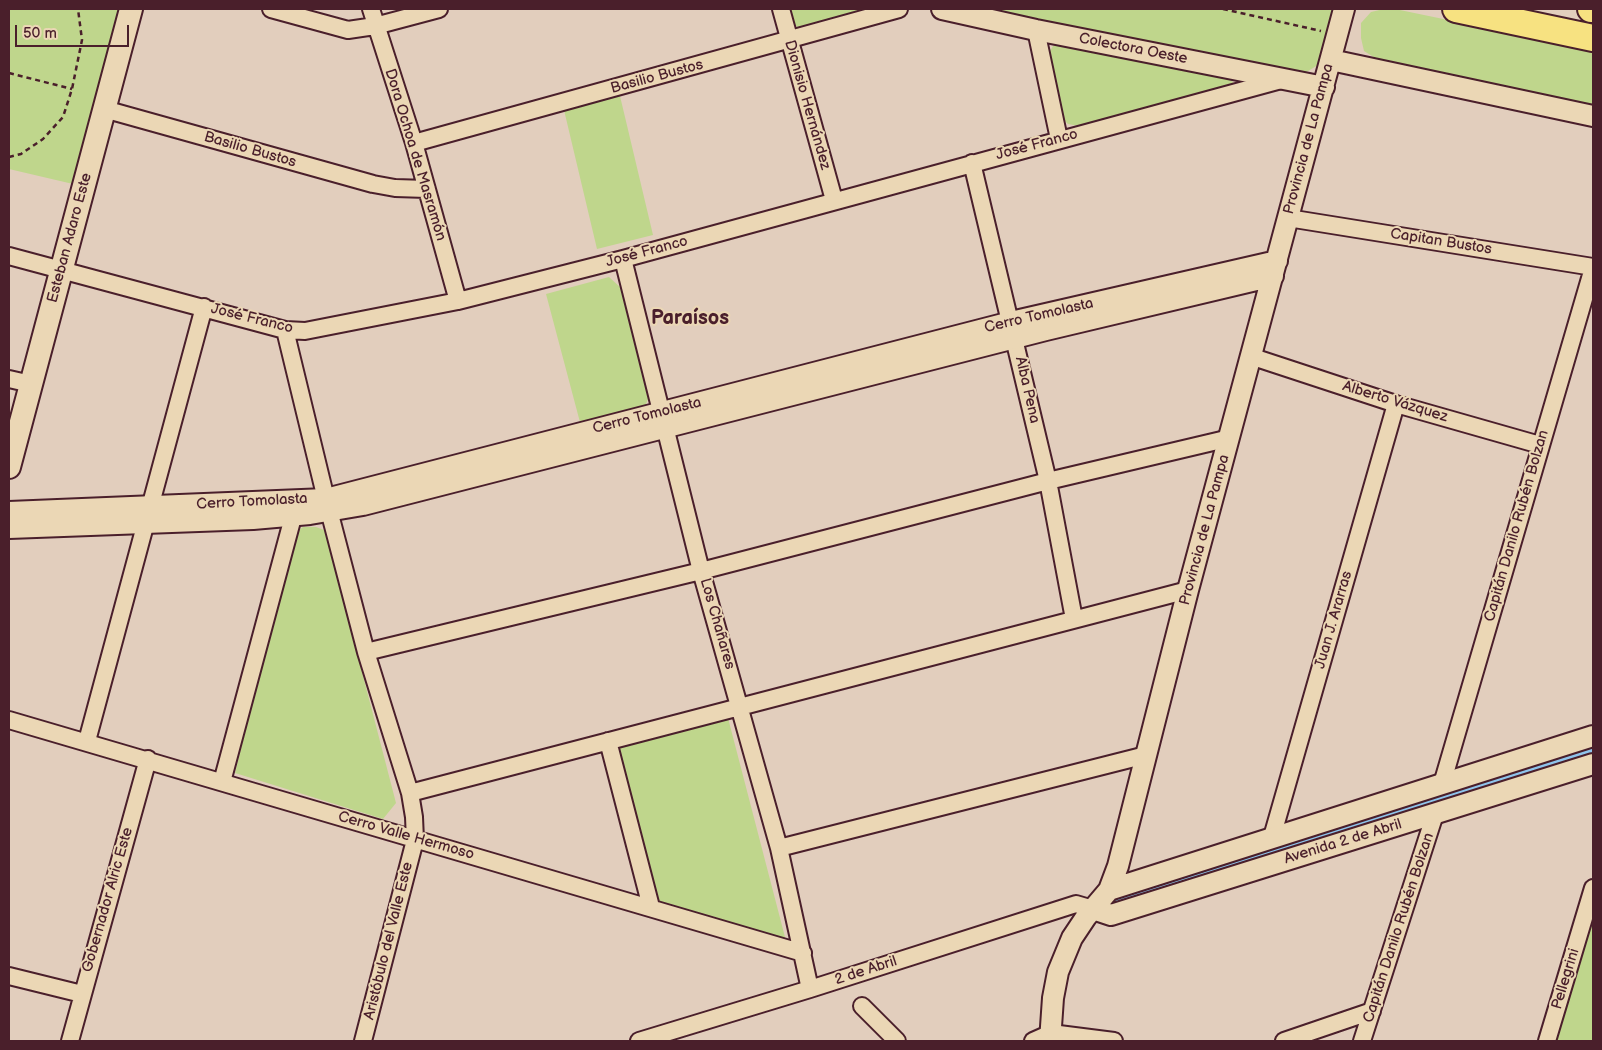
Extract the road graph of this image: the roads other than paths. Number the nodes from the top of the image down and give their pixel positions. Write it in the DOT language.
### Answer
graph roads {
  1 [pos="131,9"];
  2 [pos="271,9"];
  3 [pos="371,9"];
  4 [pos="439,9"];
  5 [pos="781,9"];
  6 [pos="899,9"];
  7 [pos="942,9"];
  8 [pos="1344,9"];
  9 [pos="1456,9"];
  10 [pos="376,26"];
  11 [pos="1036,30"];
  12 [pos="1593,38"];
  13 [pos="789,41"];
  14 [pos="1331,60"];
  15 [pos="1280,80"];
  16 [pos="1324,87"];
  17 [pos="104,109"];
  18 [pos="1593,116"];
  19 [pos="1059,139"];
  20 [pos="414,143"];
  21 [pos="972,163"];
  22 [pos="427,189"];
  23 [pos="834,200"];
  24 [pos="1288,218"];
  25 [pos="9,256"];
  26 [pos="623,260"];
  27 [pos="1593,267"];
  28 [pos="62,269"];
  29 [pos="1275,269"];
  30 [pos="458,301"];
  31 [pos="204,307"];
  32 [pos="285,330"];
  33 [pos="1013,330"];
  34 [pos="1250,356"];
  35 [pos="9,378"];
  36 [pos="31,384"];
  37 [pos="1396,404"];
  38 [pos="664,420"];
  39 [pos="1230,438"];
  40 [pos="1540,445"];
  41 [pos="9,467"];
  42 [pos="1048,481"];
  43 [pos="327,505"];
  44 [pos="295,508"];
  45 [pos="9,512"];
  46 [pos="147,515"];
  47 [pos="9,528"];
  48 [pos="701,571"];
  49 [pos="1188,590"];
  50 [pos="1074,619"];
  51 [pos="366,652"];
  52 [pos="740,706"];
  53 [pos="9,720"];
  54 [pos="1593,736"];
  55 [pos="87,741"];
  56 [pos="608,741"];
  57 [pos="1146,755"];
  58 [pos="148,760"];
  59 [pos="1593,764"];
  60 [pos="222,782"];
  61 [pos="1442,784"];
  62 [pos="410,793"];
  63 [pos="1435,814"];
  64 [pos="1272,837"];
  65 [pos="415,840"];
  66 [pos="778,848"];
  67 [pos="1593,888"];
  68 [pos="1109,890"];
  69 [pos="651,907"];
  70 [pos="1093,909"];
  71 [pos="802,953"];
  72 [pos="9,976"];
  73 [pos="810,989"];
  74 [pos="82,994"];
  75 [pos="862,1006"];
  76 [pos="1372,1011"];
  77 [pos="1044,1038"];
  78 [pos="70,1041"];
  79 [pos="363,1041"];
  80 [pos="639,1041"];
  81 [pos="897,1041"];
  82 [pos="1114,1041"];
  83 [pos="1284,1041"];
  84 [pos="1362,1041"];
  85 [pos="1547,1041"];
  1 -- 17 [label="main road, Esteban Adaro Este"];
  2 -- 10 [label="street"];
  3 -- 10 [label="street, Dora Ochoa de Masramón"];
  4 -- 10 [label="street"];
  5 -- 13 [label="street, Dionisio Hernández"];
  6 -- 13 [label="street, Basilio Bustos"];
  7 -- 11 [label="street, Colectora Oeste"];
  8 -- 14 [label="street, Provincia de La Pampa"];
  9 -- 12 [label="highway"];
  10 -- 20 [label="street, Dora Ochoa de Masramón"];
  11 -- 15 [label="street, Colectora Oeste"];
  11 -- 19 [label="street"];
  13 -- 20 [label="street, Basilio Bustos"];
  13 -- 23 [label="street, Dionisio Hernández"];
  14 -- 16 [label="street, Provincia de La Pampa"];
  14 -- 18 [label="street"];
  15 -- 16 [label="street, Colectora Oeste"];
  15 -- 19 [label="street, José Franco"];
  16 -- 24 [label="street, Provincia de La Pampa"];
  17 -- 22 [label="street, Basilio Bustos"];
  17 -- 28 [label="main road, Esteban Adaro Este"];
  19 -- 21 [label="street, José Franco"];
  20 -- 22 [label="street, Dora Ochoa de Masramón"];
  21 -- 23 [label="street, José Franco"];
  21 -- 33 [label="street, Alba Pena"];
  22 -- 30 [label="street, Dora Ochoa de Masramón"];
  23 -- 26 [label="street, José Franco"];
  24 -- 27 [label="street, Capitan Bustos"];
  24 -- 29 [label="street, Provincia de La Pampa"];
  25 -- 28 [label="street, José Franco"];
  26 -- 30 [label="street, José Franco"];
  26 -- 38 [label="street, Los Chañares"];
  27 -- 40 [label="street, Capitán Danilo Rubén Bolzan"];
  28 -- 31 [label="street, José Franco"];
  28 -- 36 [label="main road, Esteban Adaro Este"];
  29 -- 33 [label="street, Cerro Tomolasta"];
  29 -- 34 [label="street, Provincia de La Pampa"];
  30 -- 32 [label="street, José Franco"];
  31 -- 32 [label="street, José Franco"];
  31 -- 46 [label="street"];
  32 -- 43 [label="street, Aristóbulo del Valle Este"];
  33 -- 38 [label="street, Cerro Tomolasta"];
  33 -- 42 [label="street, Alba Pena"];
  34 -- 37 [label="street, Alberto Vázquez"];
  34 -- 39 [label="street, Provincia de La Pampa"];
  35 -- 36 [label="street"];
  36 -- 41 [label="main road, Esteban Adaro Este"];
  37 -- 40 [label="street, Alberto Vázquez"];
  37 -- 64 [label="street, Juan J. Ararras"];
  38 -- 43 [label="street, Cerro Tomolasta"];
  38 -- 48 [label="street, Los Chañares"];
  39 -- 42 [label="street"];
  39 -- 49 [label="street, Provincia de La Pampa"];
  40 -- 61 [label="street, Capitán Danilo Rubén Bolzan"];
  42 -- 48 [label="street"];
  42 -- 50 [label="street, Alba Pena"];
  43 -- 44 [label="street, Cerro Tomolasta"];
  43 -- 51 [label="street, Aristóbulo del Valle Este"];
  44 -- 46 [label="street, Cerro Tomolasta"];
  44 -- 60 [label="street"];
  45 -- 46 [label="street, Cerro Tomolasta"];
  46 -- 47 [label="street, Cerro Tomolasta"];
  46 -- 55 [label="street"];
  48 -- 51 [label="street"];
  48 -- 52 [label="street, Los Chañares"];
  49 -- 50 [label="street"];
  49 -- 57 [label="street, Provincia de La Pampa"];
  50 -- 52 [label="street"];
  51 -- 62 [label="street, Aristóbulo del Valle Este"];
  52 -- 56 [label="street"];
  52 -- 66 [label="street, Los Chañares"];
  53 -- 55 [label="street, Cerro Valle Hermoso"];
  54 -- 61 [label="street, Avenida 2 de Abril"];
  55 -- 58 [label="street, Cerro Valle Hermoso"];
  56 -- 62 [label="street"];
  56 -- 69 [label="street"];
  57 -- 66 [label="street"];
  57 -- 68 [label="street, Provincia de La Pampa"];
  58 -- 60 [label="street, Cerro Valle Hermoso"];
  58 -- 74 [label="street, Gobernador Alric Este"];
  59 -- 63 [label="street, Avenida 2 de Abril"];
  60 -- 65 [label="street, Cerro Valle Hermoso"];
  61 -- 64 [label="street, Avenida 2 de Abril"];
  62 -- 65 [label="street, Aristóbulo del Valle Este"];
  63 -- 70 [label="street, Avenida 2 de Abril"];
  63 -- 76 [label="street, Capitán Danilo Rubén Bolzan"];
  64 -- 68 [label="street, Avenida 2 de Abril"];
  65 -- 69 [label="street, Cerro Valle Hermoso"];
  65 -- 79 [label="street, Aristóbulo del Valle Este"];
  66 -- 71 [label="street, Los Chañares"];
  67 -- 85 [label="street, Pellegrini"];
  68 -- 70 [label="street, Provincia de La Pampa"];
  69 -- 71 [label="street, Cerro Valle Hermoso"];
  70 -- 73 [label="street, 2 de Abril"];
  70 -- 77 [label="street, Provincia de La Pampa"];
  71 -- 73 [label="street, Los Chañares"];
  72 -- 74 [label="street"];
  73 -- 80 [label="street, 2 de Abril"];
  74 -- 78 [label="street, Gobernador Alric Este"];
  75 -- 81 [label="street"];
  76 -- 83 [label="street"];
  76 -- 84 [label="street, Capitán Danilo Rubén Bolzan"];
  77 -- 82 [label="street"];
}
